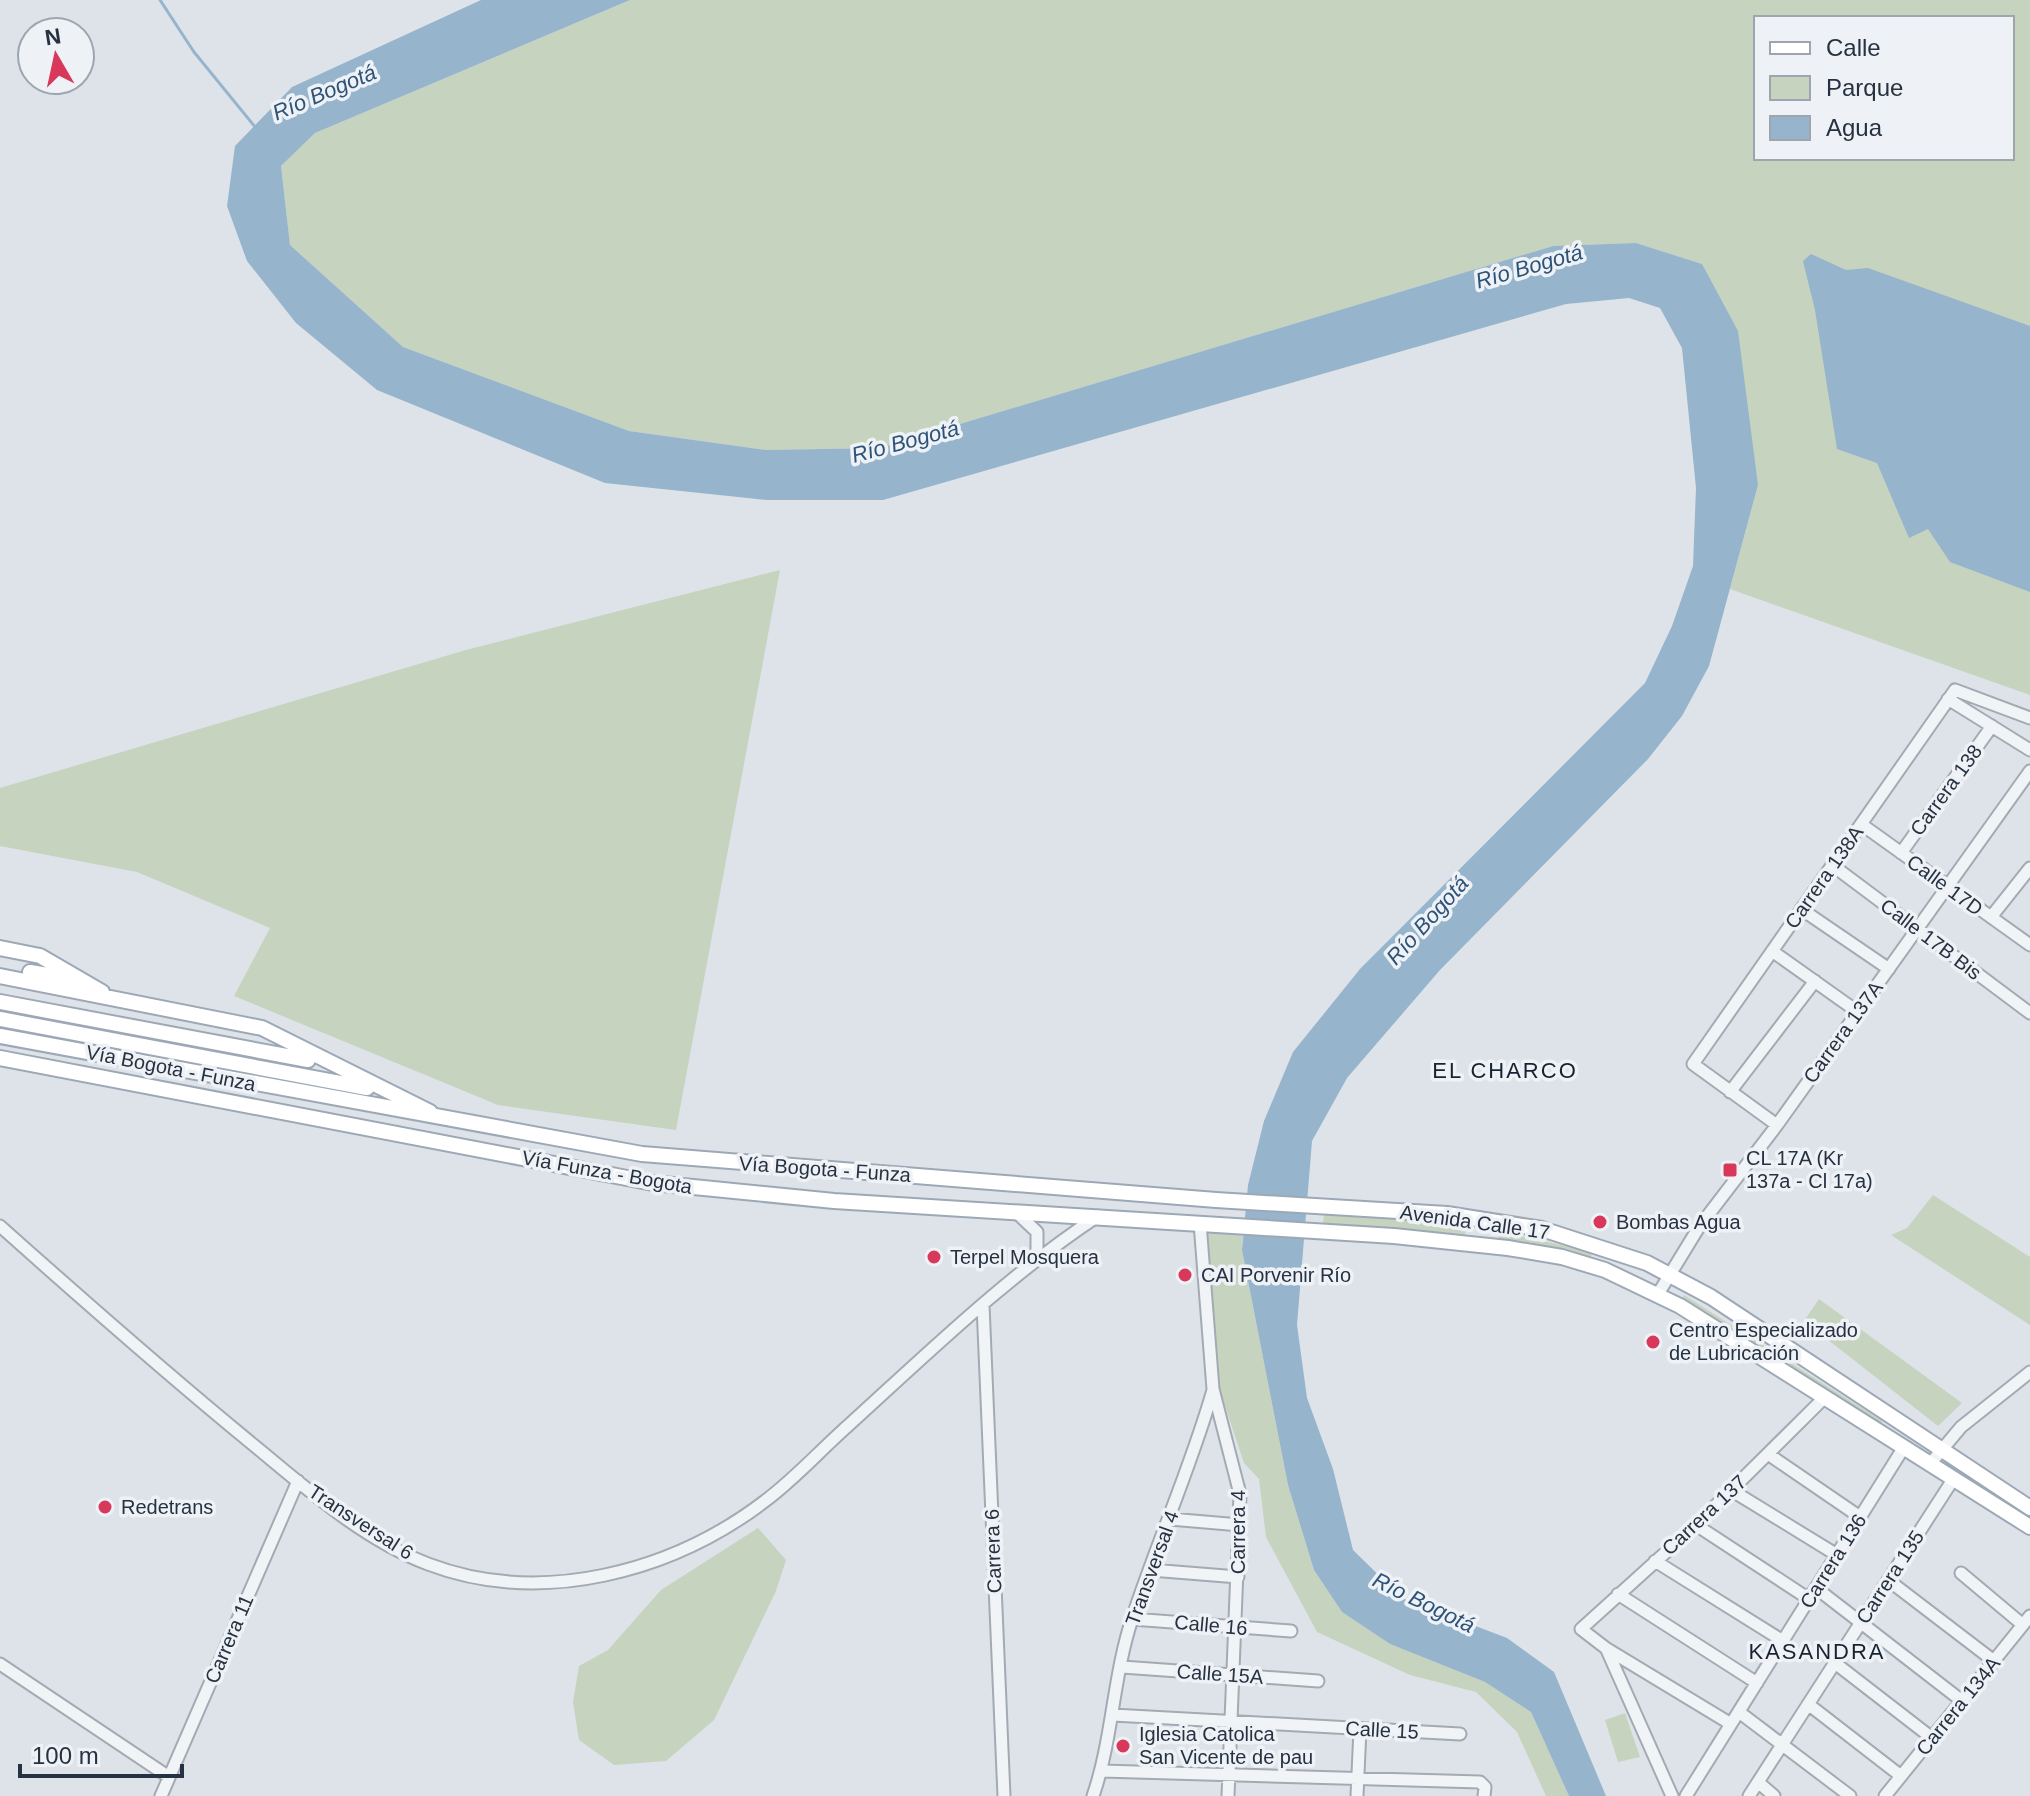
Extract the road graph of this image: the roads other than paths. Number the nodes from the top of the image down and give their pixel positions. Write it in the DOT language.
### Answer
graph roads {
  1 [pos="1952,695"];
  2 [pos="2030,718"];
  3 [pos="1992,726"];
  4 [pos="2029,748"];
  5 [pos="2030,771"];
  6 [pos="1861,824"];
  7 [pos="1901,853"];
  8 [pos="1832,865"];
  9 [pos="2030,868"];
  10 [pos="1948,886"];
  11 [pos="1801,909"];
  12 [pos="1991,917"];
  13 [pos="1917,929"];
  14 [pos="2030,945"];
  15 [pos="0,948"];
  16 [pos="1772,951"];
  17 [pos="0,957"];
  18 [pos="0,966"];
  19 [pos="1889,969"];
  20 [pos="0,976"];
  21 [pos="1815,981"];
  22 [pos="85,982"];
  23 [pos="0,985"];
  24 [pos="0,994"];
  25 [pos="109,997"];
  26 [pos="0,1002"];
  27 [pos="0,1010"];
  28 [pos="1858,1012"];
  29 [pos="2030,1013"];
  30 [pos="0,1019"];
  31 [pos="0,1028"];
  32 [pos="0,1036"];
  33 [pos="276,1036"];
  34 [pos="299,1049"];
  35 [pos="0,1058"];
  36 [pos="328,1063"];
  37 [pos="353,1076"];
  38 [pos="387,1092"];
  39 [pos="1730,1092"];
  40 [pos="419,1107"];
  41 [pos="437,1115"];
  42 [pos="1777,1125"];
  43 [pos="730,1163"];
  44 [pos="726,1191"];
  45 [pos="1323,1206"];
  46 [pos="1012,1211"];
  47 [pos="1098,1216"];
  48 [pos="1489,1220"];
  49 [pos="1200,1223"];
  50 [pos="1222,1224"];
  51 [pos="0,1226"];
  52 [pos="1486,1245"];
  53 [pos="1037,1256"];
  54 [pos="1670,1273"];
  55 [pos="1658,1294"];
  56 [pos="983,1305"];
  57 [pos="2030,1372"];
  58 [pos="1213,1389"];
  59 [pos="1825,1397"];
  60 [pos="1904,1447"];
  61 [pos="1940,1451"];
  62 [pos="1768,1454"];
  63 [pos="1930,1464"];
  64 [pos="1954,1478"];
  65 [pos="298,1481"];
  66 [pos="1731,1490"];
  67 [pos="2030,1508"];
  68 [pos="1860,1517"];
  69 [pos="1170,1519"];
  70 [pos="1240,1525"];
  71 [pos="1696,1525"];
  72 [pos="2030,1527"];
  73 [pos="1837,1555"];
  74 [pos="1655,1561"];
  75 [pos="1151,1570"];
  76 [pos="1961,1573"];
  77 [pos="1238,1577"];
  78 [pos="1888,1580"];
  79 [pos="1816,1588"];
  80 [pos="1618,1594"];
  81 [pos="1809,1599"];
  82 [pos="1132,1619"];
  83 [pos="2027,1620"];
  84 [pos="1862,1621"];
  85 [pos="1236,1627"];
  86 [pos="1291,1631"];
  87 [pos="1783,1641"];
  88 [pos="1607,1649"];
  89 [pos="1994,1661"];
  90 [pos="1835,1663"];
  91 [pos="0,1664"];
  92 [pos="1122,1667"];
  93 [pos="1233,1675"];
  94 [pos="1318,1681"];
  95 [pos="1757,1683"];
  96 [pos="1962,1701"];
  97 [pos="1808,1704"];
  98 [pos="1739,1712"];
  99 [pos="1113,1715"];
  100 [pos="1231,1721"];
  101 [pos="1731,1724"];
  102 [pos="1360,1729"];
  103 [pos="1460,1734"];
  104 [pos="1932,1738"];
  105 [pos="1782,1744"];
  106 [pos="1102,1771"];
  107 [pos="1229,1774"];
  108 [pos="1901,1776"];
  109 [pos="169,1777"];
  110 [pos="1358,1778"];
  111 [pos="1758,1782"];
  112 [pos="1484,1790"];
  113 [pos="161,1796"];
  114 [pos="1004,1796"];
  115 [pos="1093,1796"];
  116 [pos="1228,1796"];
  117 [pos="1357,1796"];
  118 [pos="1672,1796"];
  119 [pos="1686,1796"];
  120 [pos="1749,1796"];
  121 [pos="1774,1796"];
  122 [pos="1850,1796"];
  123 [pos="1885,1796"];
  1 -- 2 [label="street"];
  1 -- 3 [label="street"];
  1 -- 6 [label="street, Carrera 138A"];
  3 -- 4 [label="street"];
  3 -- 7 [label="street, Carrera 138"];
  5 -- 10 [label="street, Carrera 137A"];
  6 -- 7 [label="street, Calle 17D"];
  6 -- 8 [label="street, Carrera 138A"];
  7 -- 10 [label="street, Calle 17D"];
  8 -- 11 [label="street, Carrera 138A"];
  8 -- 13 [label="street, Calle 17B Bis"];
  9 -- 12 [label="street"];
  10 -- 12 [label="street, Calle 17D"];
  10 -- 13 [label="street, Carrera 137A"];
  11 -- 16 [label="street, Carrera 138A"];
  11 -- 19 [label="street"];
  12 -- 14 [label="street, Calle 17D"];
  13 -- 19 [label="street, Carrera 137A"];
  13 -- 29 [label="street, Calle 17B Bis"];
  15 -- 22 [label="main road, Vía Bogota - Funza"];
  16 -- 21 [label="street"];
  16 -- 39 [label="street, Carrera 138A"];
  17 -- 22 [label="main road, Vía Bogota - Funza"];
  18 -- 22 [label="main road, Vía Bogota - Funza"];
  19 -- 28 [label="street, Carrera 137A"];
  20 -- 25 [label="main road, Vía Bogota - Funza"];
  21 -- 28 [label="street"];
  21 -- 39 [label="street"];
  22 -- 25 [label="main road, Vía Bogota - Funza"];
  23 -- 33 [label="main road, Vía Bogota - Funza"];
  24 -- 34 [label="main road, Vía Bogota - Funza"];
  25 -- 33 [label="main road, Vía Bogota - Funza"];
  26 -- 36 [label="main road, Vía Bogota - Funza"];
  27 -- 37 [label="main road, Vía Bogota - Funza"];
  28 -- 42 [label="street, Carrera 137A"];
  30 -- 38 [label="main road, Vía Bogota - Funza"];
  31 -- 40 [label="main road, Vía Bogota - Funza"];
  32 -- 41 [label="main road, Vía Bogota - Funza"];
  33 -- 34 [label="main road, Vía Bogota - Funza"];
  34 -- 36 [label="main road, Vía Bogota - Funza"];
  35 -- 44 [label="main road, Vía Funza - Bogota"];
  36 -- 37 [label="main road, Vía Bogota - Funza"];
  37 -- 38 [label="main road, Vía Bogota - Funza"];
  38 -- 40 [label="main road, Vía Bogota - Funza"];
  39 -- 42 [label="street"];
  40 -- 41 [label="main road, Vía Bogota - Funza"];
  41 -- 43 [label="main road, Vía Bogota - Funza"];
  42 -- 54 [label="street, Carrera 137A"];
  43 -- 44 [label="main road"];
  43 -- 45 [label="main road, Vía Bogota - Funza"];
  44 -- 46 [label="main road, Vía Funza - Bogota"];
  45 -- 48 [label="main road, Avenida Calle 17"];
  46 -- 47 [label="main road, Vía Funza - Bogota"];
  46 -- 53 [label="street"];
  47 -- 49 [label="main road, Vía Funza - Bogota"];
  47 -- 53 [label="street, Transversal 6"];
  48 -- 52 [label="main road"];
  48 -- 54 [label="main road, Avenida Calle 17"];
  49 -- 50 [label="main road, Vía Funza - Bogota"];
  49 -- 58 [label="street, Carrera 4"];
  50 -- 52 [label="main road, Avenida Calle 17"];
  51 -- 65 [label="street, Transversal 6"];
  52 -- 55 [label="main road, Avenida Calle 17"];
  53 -- 56 [label="street, Transversal 6"];
  54 -- 55 [label="street, Carrera 137A"];
  54 -- 61 [label="main road, Avenida Calle 17"];
  55 -- 59 [label="main road, Avenida Calle 17"];
  56 -- 65 [label="street, Transversal 6"];
  56 -- 114 [label="street, Carrera 6"];
  57 -- 61 [label="street"];
  58 -- 69 [label="street, Transversal 4"];
  58 -- 70 [label="street, Carrera 4"];
  59 -- 60 [label="main road, Avenida Calle 17"];
  59 -- 62 [label="street, Carrera 137"];
  60 -- 63 [label="main road, Avenida Calle 17"];
  60 -- 68 [label="street, Carrera 136"];
  61 -- 63 [label="street"];
  61 -- 67 [label="main road, Avenida Calle 17"];
  62 -- 66 [label="street, Carrera 137"];
  62 -- 68 [label="street"];
  63 -- 64 [label="main road, Avenida Calle 17"];
  64 -- 72 [label="main road, Avenida Calle 17"];
  64 -- 78 [label="street, Carrera 135"];
  65 -- 109 [label="street, Carrera 11"];
  66 -- 71 [label="street, Carrera 137"];
  66 -- 73 [label="street"];
  68 -- 73 [label="street, Carrera 136"];
  69 -- 70 [label="street"];
  69 -- 75 [label="street, Transversal 4"];
  70 -- 77 [label="street, Carrera 4"];
  71 -- 74 [label="street, Carrera 137"];
  71 -- 81 [label="street"];
  73 -- 79 [label="street, Carrera 136"];
  74 -- 80 [label="street, Carrera 137"];
  74 -- 87 [label="street"];
  75 -- 77 [label="street"];
  75 -- 82 [label="street, Transversal 4"];
  76 -- 83 [label="street"];
  77 -- 85 [label="street, Carrera 4"];
  78 -- 84 [label="street, Carrera 135"];
  78 -- 89 [label="street"];
  79 -- 81 [label="street, Carrera 136"];
  79 -- 84 [label="street"];
  80 -- 88 [label="street, Carrera 137"];
  80 -- 95 [label="street"];
  81 -- 87 [label="street, Carrera 136"];
  82 -- 85 [label="street, Calle 16"];
  82 -- 92 [label="street, Transversal 4"];
  83 -- 89 [label="street, Carrera 134A"];
  84 -- 90 [label="street, Carrera 135"];
  84 -- 96 [label="street"];
  85 -- 86 [label="street, Calle 16"];
  85 -- 93 [label="street, Carrera 4"];
  87 -- 95 [label="street, Carrera 136"];
  88 -- 101 [label="street"];
  88 -- 118 [label="street"];
  89 -- 96 [label="street, Carrera 134A"];
  90 -- 97 [label="street, Carrera 135"];
  90 -- 104 [label="street"];
  91 -- 109 [label="street"];
  92 -- 93 [label="street, Calle 15A"];
  92 -- 99 [label="street, Transversal 4"];
  93 -- 94 [label="street, Calle 15A"];
  93 -- 100 [label="street, Carrera 4"];
  95 -- 98 [label="street, Carrera 136"];
  96 -- 104 [label="street, Carrera 134A"];
  97 -- 105 [label="street, Carrera 135"];
  97 -- 108 [label="street"];
  98 -- 101 [label="street, Carrera 136"];
  98 -- 105 [label="street"];
  99 -- 100 [label="street, Calle 15"];
  99 -- 106 [label="street, Transversal 4"];
  100 -- 102 [label="street, Calle 15"];
  100 -- 107 [label="street, Carrera 4"];
  101 -- 119 [label="street, Carrera 136"];
  102 -- 103 [label="street, Calle 15"];
  102 -- 110 [label="street"];
  104 -- 108 [label="street, Carrera 134A"];
  105 -- 111 [label="street, Carrera 135"];
  105 -- 122 [label="street"];
  106 -- 107 [label="street"];
  106 -- 115 [label="street, Transversal 4"];
  107 -- 110 [label="street"];
  107 -- 116 [label="street, Carrera 4"];
  108 -- 123 [label="street, Carrera 134A"];
  109 -- 113 [label="street, Carrera 11"];
  110 -- 112 [label="street"];
  110 -- 117 [label="street"];
  111 -- 120 [label="street, Carrera 135"];
  111 -- 121 [label="street"];
}
